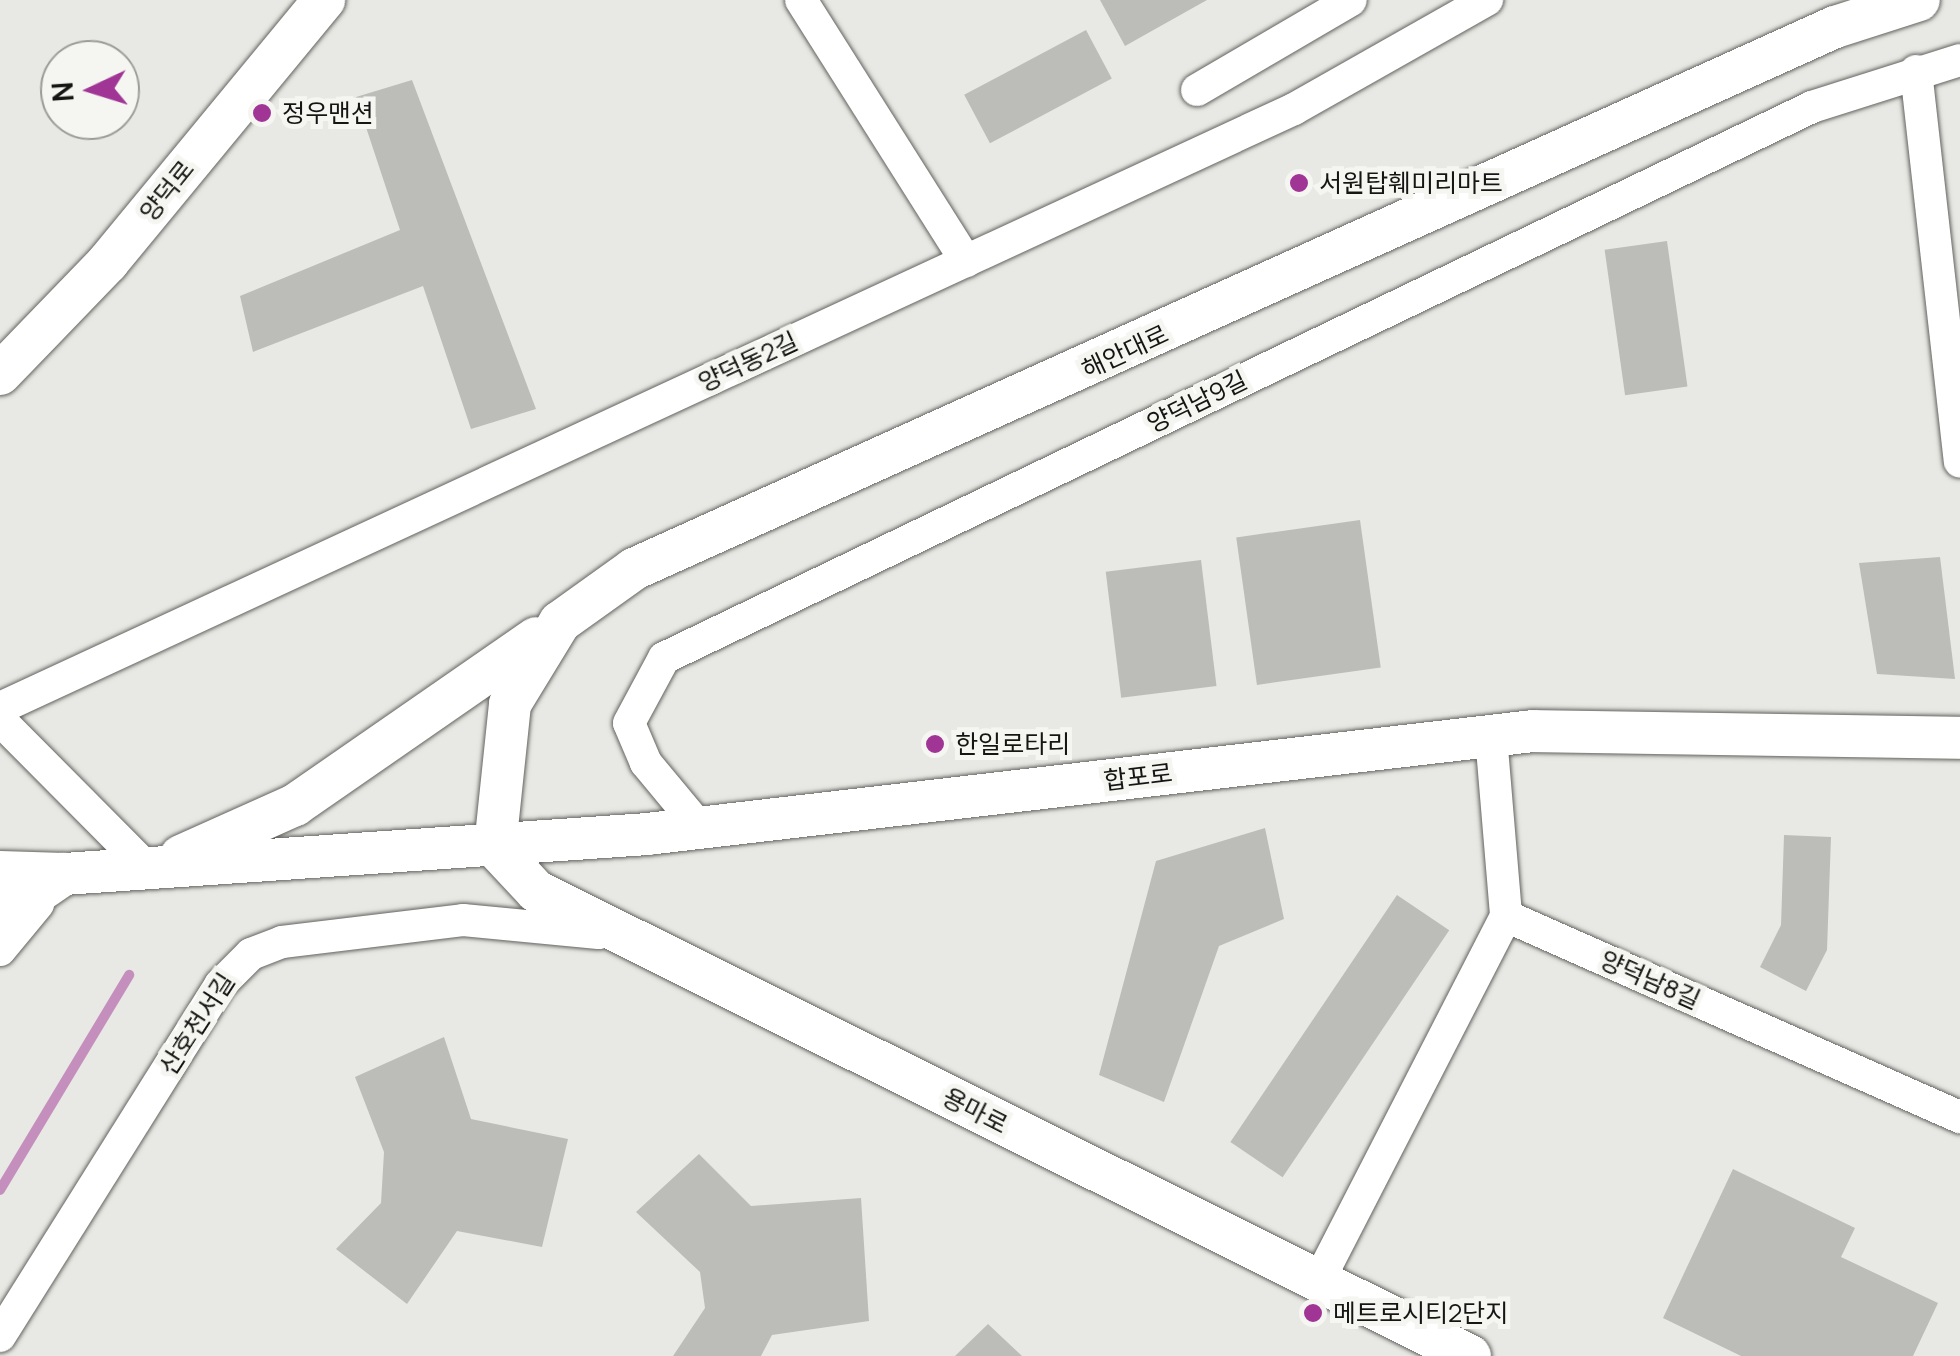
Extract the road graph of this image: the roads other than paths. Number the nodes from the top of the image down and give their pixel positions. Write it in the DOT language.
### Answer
graph roads {
  1 [pos="324,0"];
  2 [pos="801,0"];
  3 [pos="1351,0"];
  4 [pos="1488,0"];
  5 [pos="1918,0"];
  6 [pos="1960,60"];
  7 [pos="1916,71"];
  8 [pos="1197,90"];
  9 [pos="966,261"];
  10 [pos="0,374"];
  11 [pos="1960,462"];
  12 [pos="575,609"];
  13 [pos="0,708"];
  14 [pos="0,720"];
  15 [pos="1491,736"];
  16 [pos="1960,738"];
  17 [pos="700,828"];
  18 [pos="496,846"];
  19 [pos="160,868"];
  20 [pos="0,872"];
  21 [pos="64,874"];
  22 [pos="1506,916"];
  23 [pos="0,918"];
  24 [pos="644,945"];
  25 [pos="0,950"];
  26 [pos="1960,1117"];
  27 [pos="1317,1284"];
  28 [pos="0,1336"];
  29 [pos="1470,1356"];
  1 -- 10 [label="main road, 양덕로"];
  2 -- 9 [label="street"];
  3 -- 8 [label="street"];
  4 -- 9 [label="street, 양덕동2길"];
  5 -- 12 [label="main road, 해안대로"];
  6 -- 7 [label="street, 양덕남9길"];
  7 -- 11 [label="street"];
  7 -- 17 [label="street, 양덕남9길"];
  9 -- 13 [label="street, 양덕동2길"];
  12 -- 18 [label="main road, 해안대로"];
  12 -- 19 [label="main road"];
  14 -- 19 [label="street"];
  15 -- 16 [label="main road, 합포로"];
  15 -- 17 [label="main road, 합포로"];
  15 -- 22 [label="street"];
  17 -- 18 [label="main road, 합포로"];
  18 -- 19 [label="main road, 합포로"];
  18 -- 24 [label="main road, 용마로"];
  19 -- 21 [label="main road, 합포로"];
  20 -- 21 [label="main road, 합포로"];
  21 -- 23 [label="main road"];
  21 -- 25 [label="street"];
  22 -- 26 [label="street, 양덕남8길"];
  22 -- 27 [label="street"];
  24 -- 27 [label="main road, 용마로"];
  24 -- 28 [label="street, 산호천서길"];
  27 -- 29 [label="main road, 용마로"];
}
